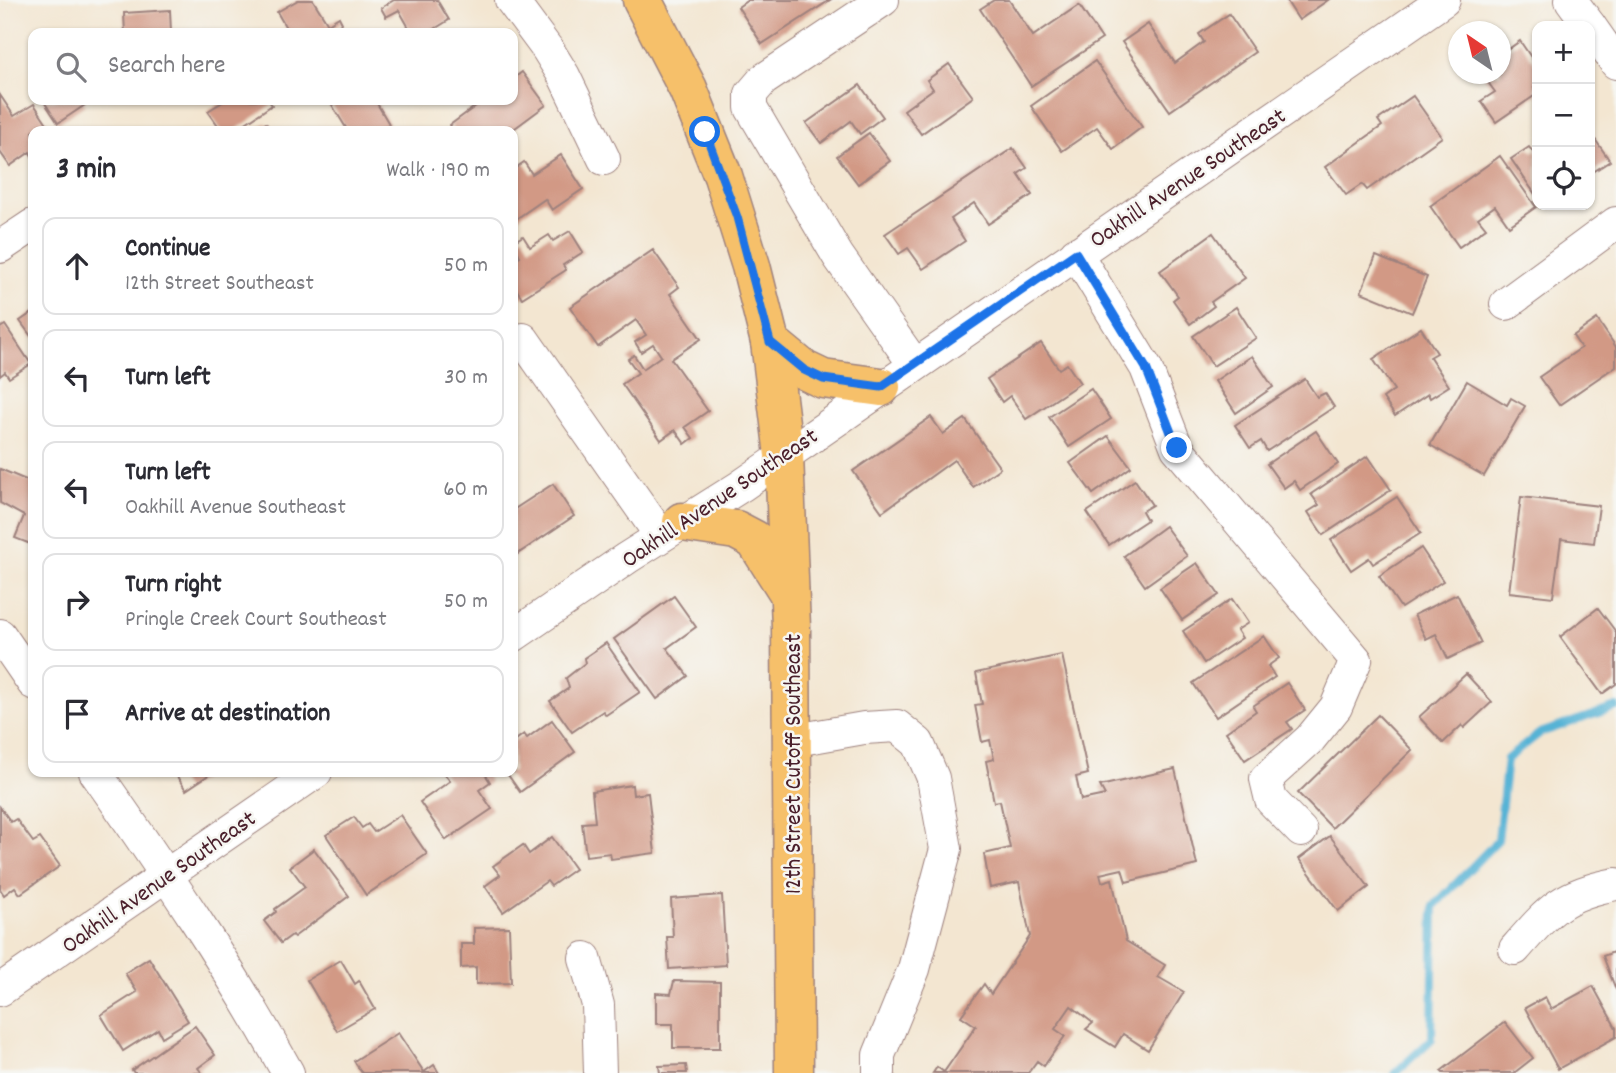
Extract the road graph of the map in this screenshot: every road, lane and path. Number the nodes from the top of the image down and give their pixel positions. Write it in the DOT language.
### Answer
graph roads {
  1 [pos="511,0"];
  2 [pos="642,0"];
  3 [pos="883,0"];
  4 [pos="1444,0"];
  5 [pos="1570,0"];
  6 [pos="1586,21"];
  7 [pos="1595,33"];
  8 [pos="1616,62"];
  9 [pos="604,159"];
  10 [pos="1616,223"];
  11 [pos="28,228"];
  12 [pos="0,247"];
  13 [pos="1076,253"];
  14 [pos="1506,304"];
  15 [pos="523,339"];
  16 [pos="770,342"];
  17 [pos="914,364"];
  18 [pos="881,387"];
  19 [pos="784,455"];
  20 [pos="671,529"];
  21 [pos="789,594"];
  22 [pos="518,633"];
  23 [pos="0,635"];
  24 [pos="28,676"];
  25 [pos="790,741"];
  26 [pos="98,777"];
  27 [pos="309,777"];
  28 [pos="1301,831"];
  29 [pos="167,875"];
  30 [pos="1616,884"];
  31 [pos="1515,949"];
  32 [pos="585,958"];
  33 [pos="0,990"];
  34 [pos="288,1073"];
  35 [pos="600,1073"];
  36 [pos="794,1073"];
  37 [pos="879,1073"];
  1 -- 9 [label="street"];
  2 -- 16 [label="main road, 12th Street Cutoff Southeast"];
  3 -- 17 [label="street"];
  4 -- 13 [label="street, Oakhill Avenue Southeast"];
  5 -- 6 [label="street"];
  7 -- 8 [label="street"];
  10 -- 14 [label="street"];
  11 -- 12 [label="street"];
  13 -- 17 [label="street, Oakhill Avenue Southeast"];
  13 -- 28 [label="street"];
  15 -- 20 [label="street"];
  16 -- 18 [label="main road"];
  16 -- 19 [label="main road, 12th Street Cutoff Southeast"];
  17 -- 18 [label="street, Oakhill Avenue Southeast"];
  18 -- 19 [label="street, Oakhill Avenue Southeast"];
  19 -- 20 [label="street, Oakhill Avenue Southeast"];
  19 -- 21 [label="main road, 12th Street Cutoff Southeast"];
  20 -- 21 [label="main road"];
  20 -- 22 [label="street, Oakhill Avenue Southeast"];
  21 -- 25 [label="main road, 12th Street Cutoff Southeast"];
  23 -- 24 [label="street"];
  25 -- 36 [label="main road, 12th Street Cutoff Southeast"];
  25 -- 37 [label="street"];
  26 -- 29 [label="street"];
  27 -- 29 [label="street, Oakhill Avenue Southeast"];
  29 -- 33 [label="street, Oakhill Avenue Southeast"];
  29 -- 34 [label="street"];
  30 -- 31 [label="street"];
  32 -- 35 [label="street"];
}
